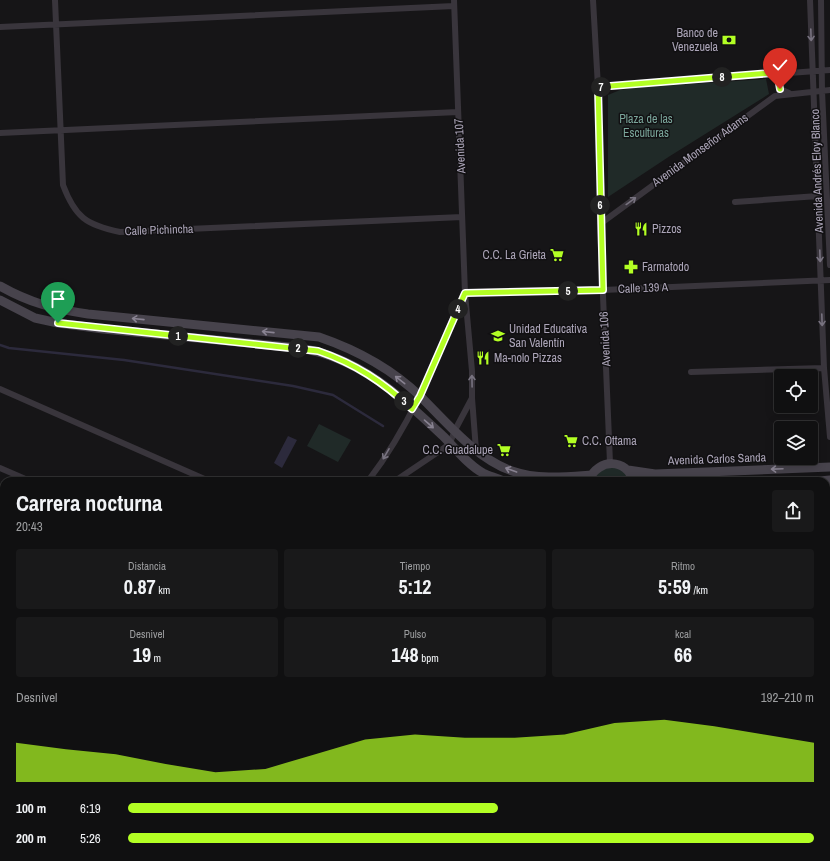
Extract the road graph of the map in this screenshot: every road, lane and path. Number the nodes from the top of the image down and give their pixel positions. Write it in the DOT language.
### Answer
graph roads {
  1 [pos="55,0"];
  2 [pos="593,0"];
  3 [pos="810,0"];
  4 [pos="821,0"];
  5 [pos="454,3"];
  6 [pos="56,25"];
  7 [pos="0,27"];
  8 [pos="813,70"];
  9 [pos="822,70"];
  10 [pos="830,70"];
  11 [pos="784,72"];
  12 [pos="598,87"];
  13 [pos="830,90"];
  14 [pos="822,91"];
  15 [pos="814,92"];
  16 [pos="789,93"];
  17 [pos="458,112"];
  18 [pos="61,130"];
  19 [pos="0,133"];
  20 [pos="829,194"];
  21 [pos="818,196"];
  22 [pos="734,202"];
  23 [pos="462,217"];
  24 [pos="600,224"];
  25 [pos="830,265"];
  26 [pos="830,280"];
  27 [pos="821,281"];
  28 [pos="0,286"];
  29 [pos="603,290"];
  30 [pos="465,293"];
  31 [pos="0,300"];
  32 [pos="284,334"];
  33 [pos="283,346"];
  34 [pos="824,368"];
  35 [pos="691,372"];
  36 [pos="0,389"];
  37 [pos="420,396"];
  38 [pos="472,398"];
  39 [pos="412,409"];
  40 [pos="455,430"];
  41 [pos="830,437"];
  42 [pos="450,443"];
  43 [pos="476,450"];
  44 [pos="610,463"];
  45 [pos="830,467"];
  46 [pos="0,468"];
  47 [pos="628,470"];
  48 [pos="21,477"];
  49 [pos="200,477"];
  50 [pos="371,477"];
  51 [pos="401,477"];
  52 [pos="494,477"];
  53 [pos="545,477"];
  54 [pos="591,477"];
  55 [pos="631,477"];
  1 -- 6 [label="street, Calle Pichincha"];
  2 -- 12 [label="street, Avenida 106"];
  3 -- 8 [label="street, Avenida Andrés Eloy Blanco, one-way"];
  4 -- 9 [label="street, Avenida Andrés Eloy Blanco"];
  5 -- 6 [label="street"];
  5 -- 17 [label="street, Avenida 107"];
  6 -- 7 [label="street"];
  6 -- 18 [label="street, Calle Pichincha"];
  8 -- 9 [label="street"];
  8 -- 11 [label="street"];
  8 -- 15 [label="street, Avenida Andrés Eloy Blanco"];
  9 -- 10 [label="street"];
  9 -- 14 [label="street, Avenida Andrés Eloy Blanco"];
  11 -- 12 [label="street"];
  11 -- 16 [label="street"];
  12 -- 24 [label="street, Avenida 106"];
  13 -- 14 [label="street, Avenida Monseñor Adams"];
  14 -- 15 [label="street, Avenida Monseñor Adams"];
  14 -- 20 [label="street, Avenida Andrés Eloy Blanco"];
  15 -- 16 [label="street, Avenida Monseñor Adams"];
  15 -- 21 [label="street, Avenida Andrés Eloy Blanco"];
  24 -- 16 [label="street, Avenida Monseñor Adams, one-way"];
  17 -- 18 [label="street"];
  17 -- 23 [label="street, Avenida 107"];
  18 -- 19 [label="street"];
  18 -- 23 [label="street, Calle Pichincha"];
  20 -- 25 [label="street, Avenida Andrés Eloy Blanco"];
  21 -- 22 [label="street"];
  21 -- 27 [label="street, Avenida Andrés Eloy Blanco, one-way"];
  23 -- 30 [label="street, Avenida 107"];
  24 -- 29 [label="street, Avenida 106"];
  26 -- 27 [label="street, Calle 139 A"];
  27 -- 29 [label="street, Calle 139 A"];
  27 -- 34 [label="street, Avenida Andrés Eloy Blanco, one-way"];
  32 -- 28 [label="street, one-way"];
  29 -- 30 [label="street, Calle 139 A"];
  29 -- 44 [label="street, Avenida 106"];
  30 -- 37 [label="street"];
  38 -- 30 [label="street, Avenida 107, one-way"];
  31 -- 33 [label="street"];
  32 -- 33 [label="street"];
  37 -- 32 [label="street, one-way"];
  33 -- 39 [label="street"];
  34 -- 35 [label="street"];
  34 -- 41 [label="street, Avenida Andrés Eloy Blanco"];
  36 -- 49 [label="street"];
  37 -- 39 [label="street"];
  37 -- 40 [label="street"];
  38 -- 40 [label="street"];
  38 -- 43 [label="street, Avenida 107"];
  39 -- 42 [label="street, one-way"];
  39 -- 50 [label="street, one-way"];
  40 -- 42 [label="street"];
  40 -- 43 [label="street"];
  42 -- 51 [label="street"];
  42 -- 52 [label="street"];
  53 -- 43 [label="street, one-way"];
  44 -- 47 [label="street, Avenida Carlos Sanda"];
  44 -- 54 [label="street"];
  45 -- 47 [label="street, Avenida Carlos Sanda, one-way"];
  46 -- 48 [label="street"];
  47 -- 55 [label="street"];
}
